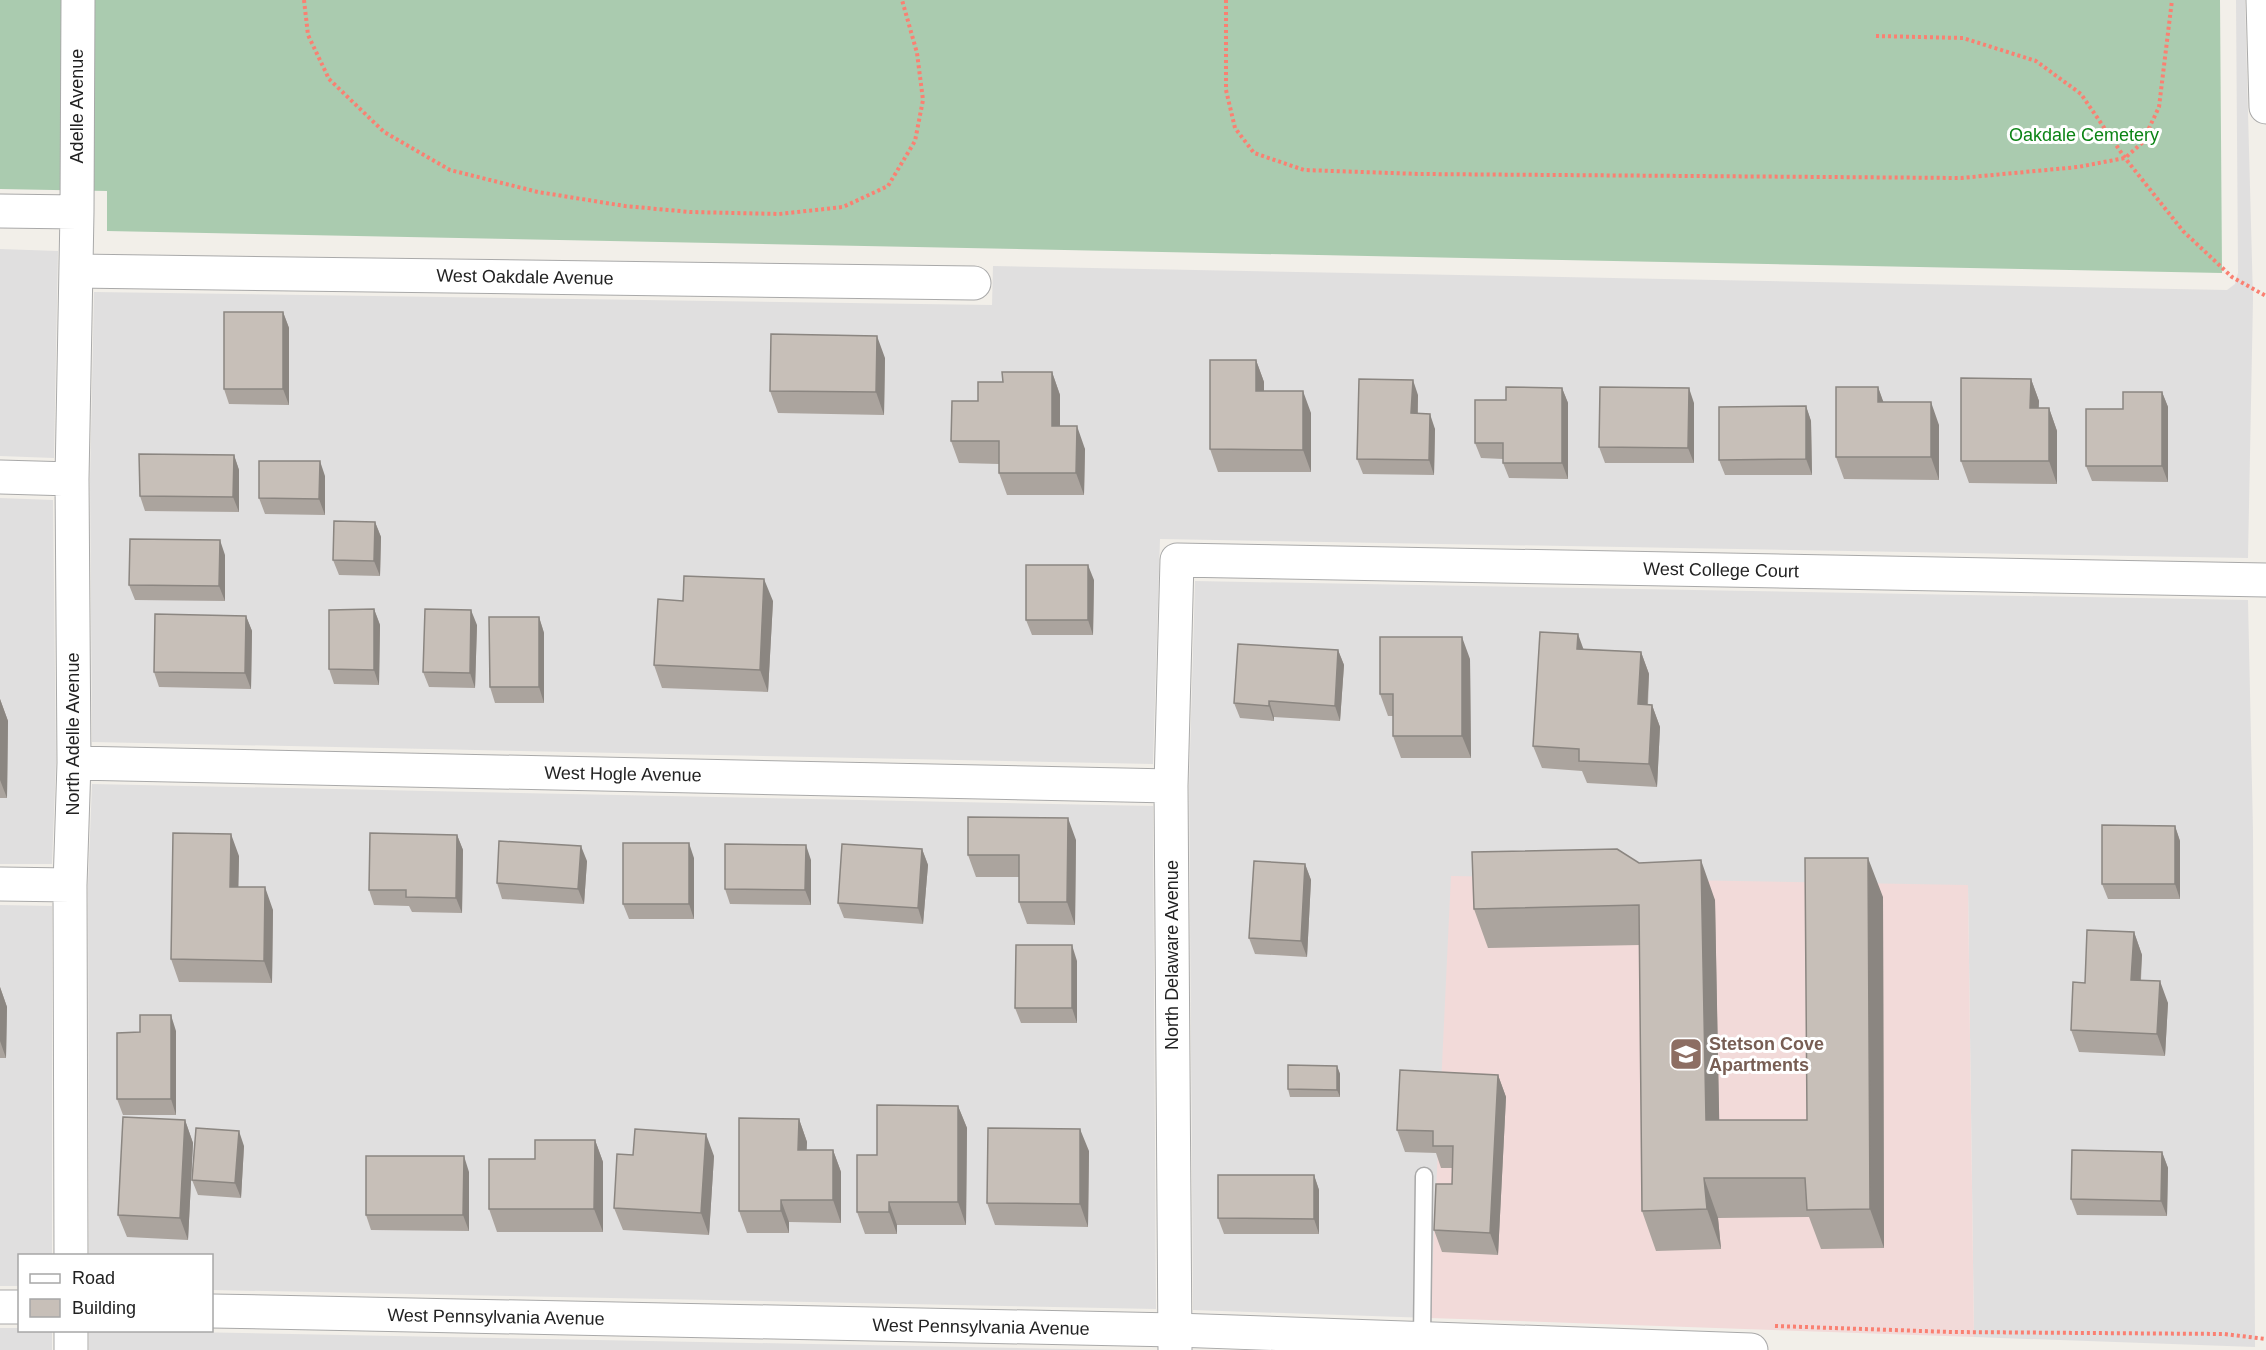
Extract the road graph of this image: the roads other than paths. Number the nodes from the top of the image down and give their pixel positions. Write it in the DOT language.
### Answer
graph roads {
  1 [pos="78,0"];
  2 [pos="2263,0"];
  3 [pos="2266,107"];
  4 [pos="0,211"];
  5 [pos="77,212"];
  6 [pos="76,271"];
  7 [pos="974,284"];
  8 [pos="0,477"];
  9 [pos="72,479"];
  10 [pos="1177,560"];
  11 [pos="2266,580"];
  12 [pos="74,762"];
  13 [pos="1171,786"];
  14 [pos="0,884"];
  15 [pos="70,885"];
  16 [pos="1424,1176"];
  17 [pos="71,1254"];
  18 [pos="0,1307"];
  19 [pos="18,1307"];
  20 [pos="213,1311"];
  21 [pos="71,1332"];
  22 [pos="1422,1339"];
  23 [pos="1175,1340"];
  24 [pos="71,1350"];
  25 [pos="1751,1350"];
  1 -- 5 [label="street, Adelle Avenue"];
  2 -- 3 [label="street"];
  4 -- 5 [label="street"];
  5 -- 6 [label="street, North Adelle Avenue"];
  6 -- 7 [label="street, West Oakdale Avenue"];
  6 -- 9 [label="street, North Adelle Avenue"];
  8 -- 9 [label="street"];
  9 -- 12 [label="street, North Adelle Avenue"];
  10 -- 11 [label="street, West College Court"];
  10 -- 13 [label="street, North Delaware Avenue"];
  12 -- 13 [label="street, West Hogle Avenue"];
  12 -- 15 [label="street, North Adelle Avenue"];
  13 -- 23 [label="street, North Delaware Avenue"];
  14 -- 15 [label="street"];
  15 -- 17 [label="street, North Adelle Avenue"];
  16 -- 22 [label="lane"];
  18 -- 19 [label="street"];
  20 -- 23 [label="street, West Pennsylvania Avenue"];
  21 -- 24 [label="street"];
  22 -- 23 [label="street, West Pennsylvania Avenue"];
  22 -- 25 [label="street, West Pennsylvania Avenue"];
}
